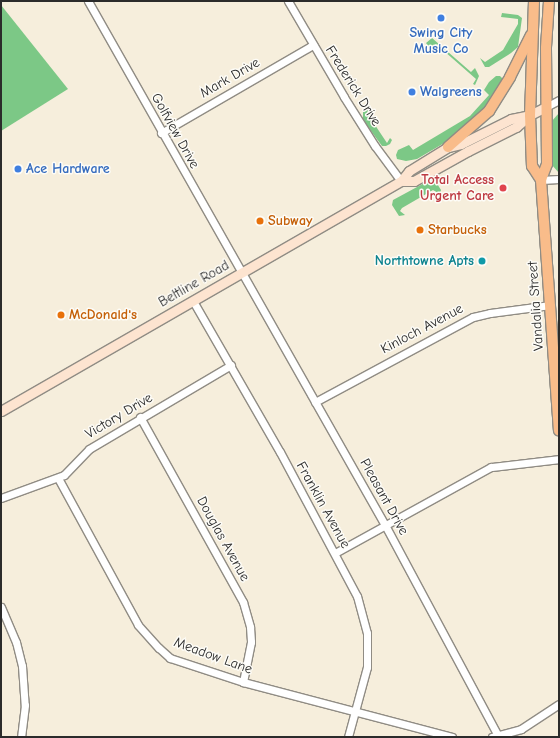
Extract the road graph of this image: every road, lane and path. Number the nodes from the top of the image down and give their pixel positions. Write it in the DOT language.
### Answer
graph roads {
  1 [pos="88,1"];
  2 [pos="288,1"];
  3 [pos="534,1"];
  4 [pos="549,1"];
  5 [pos="533,32"];
  6 [pos="313,45"];
  7 [pos="559,100"];
  8 [pos="546,107"];
  9 [pos="530,115"];
  10 [pos="161,133"];
  11 [pos="448,147"];
  12 [pos="559,178"];
  13 [pos="541,180"];
  14 [pos="401,181"];
  15 [pos="241,274"];
  16 [pos="193,301"];
  17 [pos="550,305"];
  18 [pos="231,365"];
  19 [pos="557,371"];
  20 [pos="315,402"];
  21 [pos="1,411"];
  22 [pos="140,417"];
  23 [pos="559,430"];
  24 [pos="559,459"];
  25 [pos="58,478"];
  26 [pos="1,498"];
  27 [pos="385,525"];
  28 [pos="335,553"];
  29 [pos="1,607"];
  30 [pos="244,682"];
  31 [pos="559,704"];
  32 [pos="356,712"];
  33 [pos="21,737"];
  34 [pos="348,737"];
  35 [pos="452,737"];
  36 [pos="495,737"];
  1 -- 10 [label="street, Golfview Drive"];
  2 -- 6 [label="street, Frederick Drive"];
  3 -- 5 [label="main road, Vandalia Street"];
  4 -- 8 [label="main road, Vandalia Street"];
  5 -- 9 [label="main road, Vandalia Street"];
  5 -- 11 [label="main road"];
  6 -- 10 [label="street, Mark Drive"];
  6 -- 14 [label="street, Frederick Drive"];
  7 -- 8 [label="street"];
  8 -- 9 [label="main road, Beltline Road"];
  8 -- 13 [label="main road, Vandalia Street"];
  9 -- 11 [label="main road, Beltline Road"];
  9 -- 13 [label="main road, Vandalia Street"];
  9 -- 14 [label="main road, Beltline Road"];
  10 -- 15 [label="street, Golfview Drive"];
  11 -- 14 [label="main road, Beltline Road"];
  12 -- 13 [label="street"];
  13 -- 17 [label="main road, Vandalia Street"];
  14 -- 15 [label="main road, Beltline Road"];
  15 -- 16 [label="main road, Beltline Road"];
  15 -- 20 [label="street, Pleasant Drive"];
  16 -- 18 [label="street, Franklin Avenue"];
  16 -- 21 [label="main road, Beltline Road"];
  17 -- 19 [label="main road, Vandalia Street"];
  17 -- 20 [label="street, Kinloch Avenue"];
  18 -- 22 [label="street, Victory Drive"];
  18 -- 28 [label="street, Franklin Avenue"];
  19 -- 23 [label="main road, Vandalia Street"];
  20 -- 27 [label="street, Pleasant Drive"];
  22 -- 25 [label="street, Victory Drive"];
  22 -- 30 [label="street, Douglas Avenue"];
  24 -- 27 [label="street"];
  25 -- 26 [label="street, Victory Drive"];
  25 -- 30 [label="street, Meadow Lane"];
  27 -- 28 [label="street"];
  27 -- 36 [label="street, Pleasant Drive"];
  28 -- 32 [label="street, Franklin Avenue"];
  29 -- 33 [label="street"];
  30 -- 32 [label="street, Meadow Lane"];
  31 -- 36 [label="street"];
  32 -- 34 [label="street, Franklin Avenue"];
  32 -- 35 [label="street, Meadow Lane"];
}
